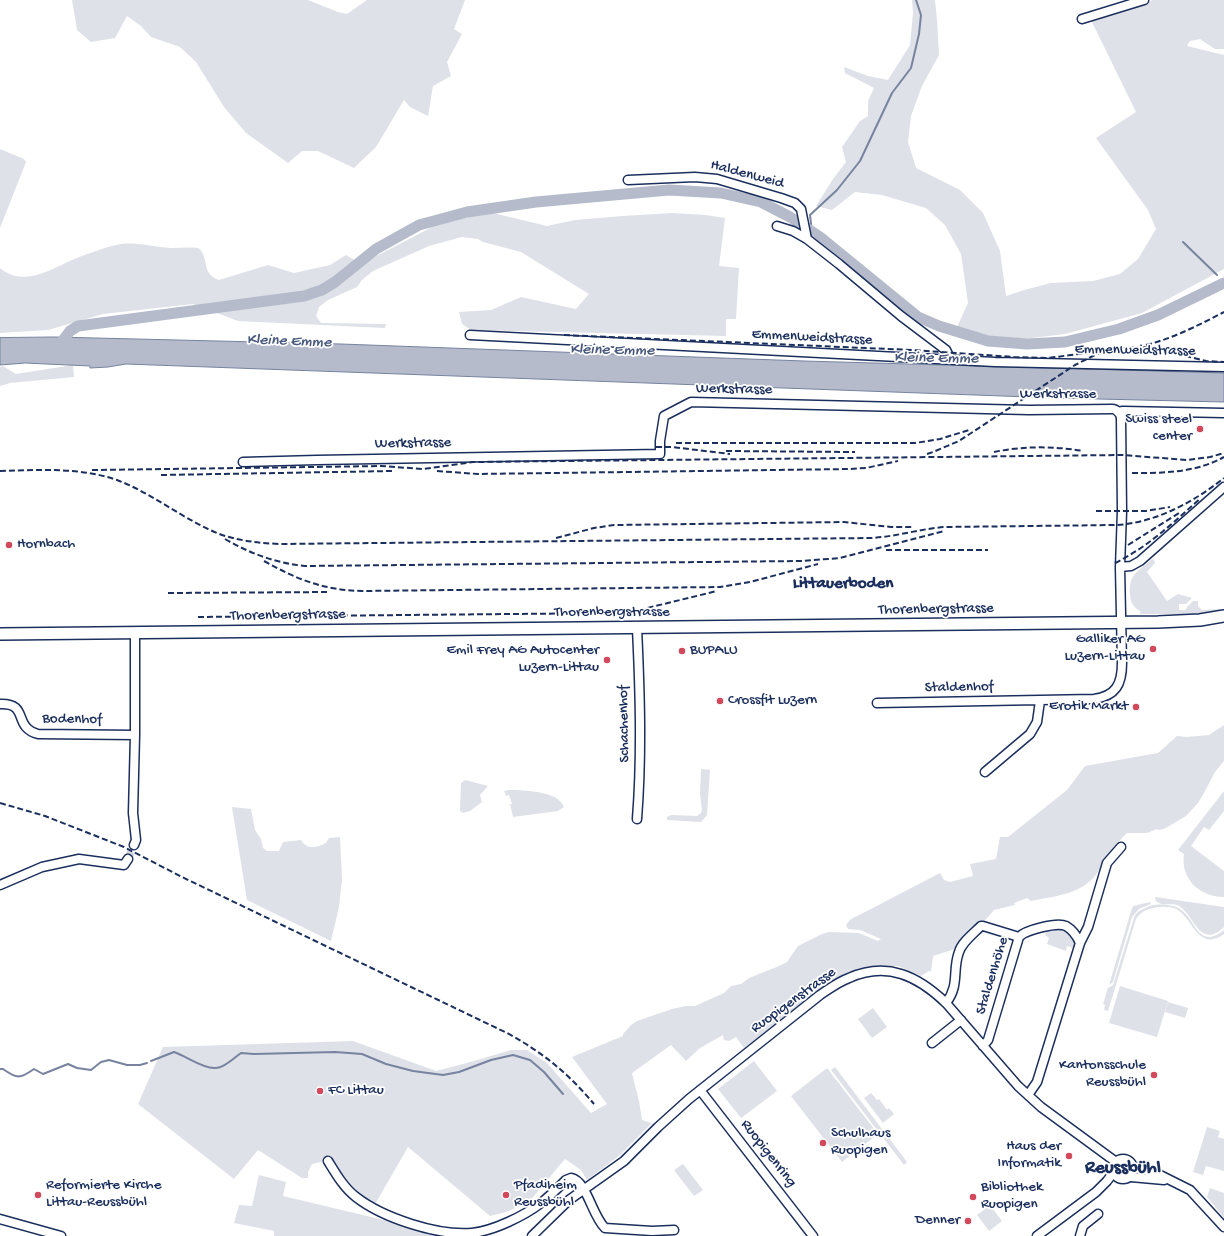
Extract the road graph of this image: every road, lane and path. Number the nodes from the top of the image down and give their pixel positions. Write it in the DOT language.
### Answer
graph roads {
  1 [pos="1144,0"];
  2 [pos="1082,19"];
  3 [pos="628,180"];
  4 [pos="777,226"];
  5 [pos="807,237"];
  6 [pos="470,335"];
  7 [pos="950,358"];
  8 [pos="1224,367"];
  9 [pos="1118,412"];
  10 [pos="1224,413"];
  11 [pos="243,462"];
  12 [pos="1224,487"];
  13 [pos="1120,567"];
  14 [pos="1224,616"];
  15 [pos="1122,622"];
  16 [pos="637,628"];
  17 [pos="135,632"];
  18 [pos="0,634"];
  19 [pos="1040,701"];
  20 [pos="877,703"];
  21 [pos="0,704"];
  22 [pos="135,734"];
  23 [pos="985,772"];
  24 [pos="636,819"];
  25 [pos="134,845"];
  26 [pos="1121,847"];
  27 [pos="128,859"];
  28 [pos="0,885"];
  29 [pos="1019,938"];
  30 [pos="1080,943"];
  31 [pos="946,1003"];
  32 [pos="961,1020"];
  33 [pos="932,1044"];
  34 [pos="983,1046"];
  35 [pos="700,1090"];
  36 [pos="1028,1096"];
  37 [pos="328,1161"];
  38 [pos="1116,1162"];
  39 [pos="1134,1167"];
  40 [pos="1113,1173"];
  41 [pos="1131,1177"];
  42 [pos="1122,1180"];
  43 [pos="1175,1182"];
  44 [pos="583,1190"];
  45 [pos="1096,1192"];
  46 [pos="1098,1214"];
  47 [pos="0,1219"];
  48 [pos="1224,1227"];
  49 [pos="674,1230"];
  50 [pos="61,1236"];
  51 [pos="532,1236"];
  52 [pos="813,1236"];
  53 [pos="1036,1236"];
  54 [pos="1080,1236"];
  1 -- 2 [label="street"];
  3 -- 5 [label="street, Haldenweid"];
  4 -- 5 [label="street"];
  5 -- 7 [label="street"];
  6 -- 7 [label="street, Emmenweidstrasse"];
  7 -- 8 [label="street, Emmenweidstrasse"];
  9 -- 10 [label="street, Werkstrasse"];
  9 -- 11 [label="street, Werkstrasse"];
  9 -- 13 [label="street"];
  12 -- 13 [label="street"];
  13 -- 15 [label="street"];
  14 -- 15 [label="main road, Thorenbergstrasse"];
  15 -- 16 [label="main road, Thorenbergstrasse"];
  15 -- 19 [label="street, Staldenhof"];
  16 -- 17 [label="main road, Thorenbergstrasse"];
  16 -- 24 [label="street, Schachenhof"];
  17 -- 18 [label="main road, Thorenbergstrasse"];
  17 -- 22 [label="street"];
  19 -- 20 [label="street, Staldenhof"];
  19 -- 23 [label="street"];
  21 -- 22 [label="street, Bodenhof"];
  22 -- 25 [label="street"];
  26 -- 30 [label="street"];
  27 -- 28 [label="street"];
  29 -- 30 [label="street, Staldenhöhe"];
  29 -- 31 [label="street"];
  29 -- 34 [label="street, Staldenhöhe"];
  30 -- 36 [label="street"];
  31 -- 32 [label="street, Ruopigenstrasse"];
  31 -- 35 [label="street, Ruopigenstrasse"];
  32 -- 33 [label="street"];
  32 -- 34 [label="street, Ruopigenstrasse"];
  34 -- 36 [label="street, Ruopigenstrasse"];
  35 -- 44 [label="street, Ruopigenstrasse"];
  35 -- 52 [label="street, Ruopigenring"];
  36 -- 38 [label="street, Ruopigenstrasse"];
  37 -- 44 [label="street"];
  38 -- 39 [label="street"];
  38 -- 40 [label="street"];
  39 -- 41 [label="street"];
  39 -- 43 [label="street"];
  40 -- 42 [label="street"];
  40 -- 45 [label="street"];
  41 -- 42 [label="street"];
  41 -- 43 [label="street"];
  42 -- 45 [label="street"];
  43 -- 48 [label="street"];
  44 -- 49 [label="street"];
  44 -- 51 [label="street, Ruopigenstrasse"];
  45 -- 53 [label="street"];
  46 -- 54 [label="street"];
  47 -- 50 [label="street"];
}
